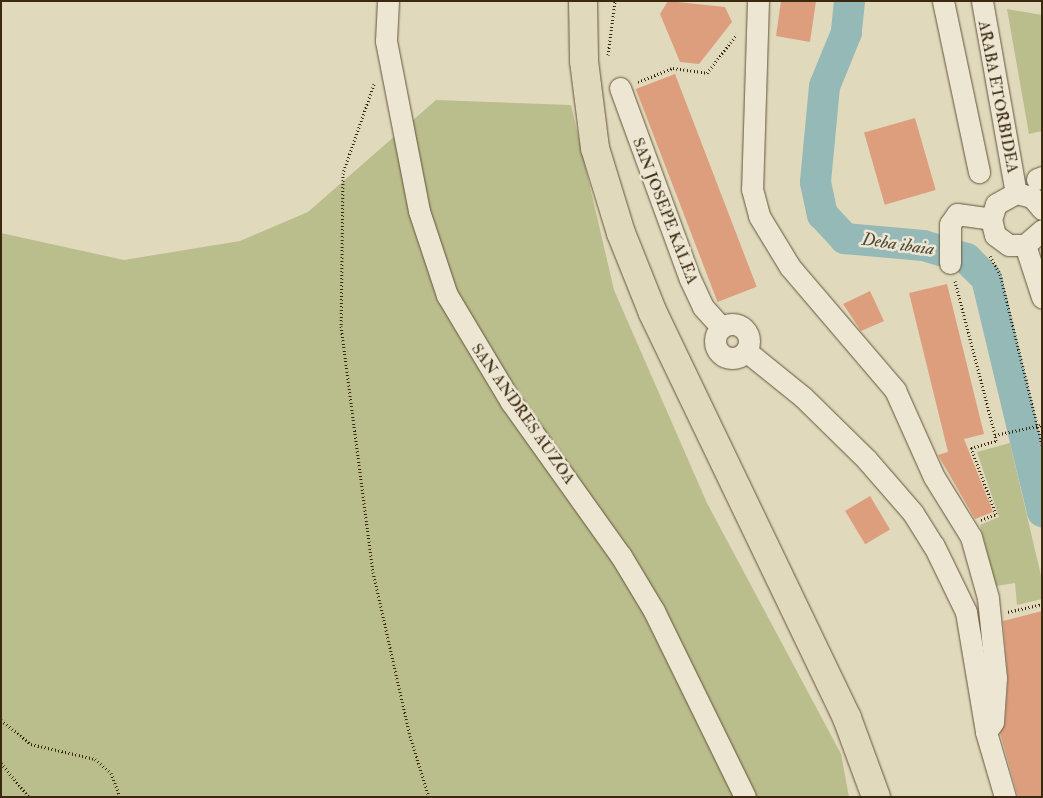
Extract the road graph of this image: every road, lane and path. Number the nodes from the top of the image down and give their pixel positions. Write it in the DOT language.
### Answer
graph roads {
  1 [pos="388,1"];
  2 [pos="583,1"];
  3 [pos="596,1"];
  4 [pos="615,1"];
  5 [pos="943,1"];
  6 [pos="982,1"];
  7 [pos="758,7"];
  8 [pos="387,47"];
  9 [pos="606,66"];
  10 [pos="620,88"];
  11 [pos="588,103"];
  12 [pos="979,172"];
  13 [pos="1016,193"];
  14 [pos="1042,209"];
  15 [pos="991,219"];
  16 [pos="1042,230"];
  17 [pos="1025,245"];
  18 [pos="983,250"];
  19 [pos="950,263"];
  20 [pos="1042,298"];
  21 [pos="1040,426"];
  22 [pos="995,435"];
  23 [pos="1042,445"];
  24 [pos="964,526"];
  25 [pos="1042,604"];
  26 [pos="991,616"];
  27 [pos="1,720"];
  28 [pos="986,732"];
  29 [pos="1,763"];
  30 [pos="29,797"];
  31 [pos="120,797"];
  32 [pos="429,797"];
  33 [pos="745,797"];
  34 [pos="876,797"];
  35 [pos="1005,797"];
  1 -- 8 [label="street, SAN ANDRES AUZOA"];
  2 -- 11 [label="main road"];
  3 -- 11 [label="main road"];
  4 -- 9 [label="path"];
  5 -- 12 [label="street"];
  6 -- 13 [label="street, ARABA ETORBIDEA"];
  7 -- 10 [label="path"];
  7 -- 24 [label="street"];
  8 -- 32 [label="path"];
  8 -- 33 [label="street, SAN ANDRES AUZOA"];
  10 -- 28 [label="street, SAN JOSEPE KALEA"];
  11 -- 34 [label="main road"];
  13 -- 14 [label="street"];
  13 -- 15 [label="street"];
  15 -- 17 [label="street"];
  15 -- 19 [label="street"];
  16 -- 17 [label="street"];
  17 -- 20 [label="street"];
  18 -- 21 [label="path"];
  19 -- 22 [label="path"];
  21 -- 22 [label="path"];
  21 -- 23 [label="path"];
  22 -- 24 [label="path"];
  24 -- 26 [label="street"];
  25 -- 26 [label="path"];
  26 -- 28 [label="street"];
  27 -- 31 [label="path"];
  28 -- 35 [label="street, SAN JOSEPE KALEA"];
  29 -- 30 [label="path"];
}
